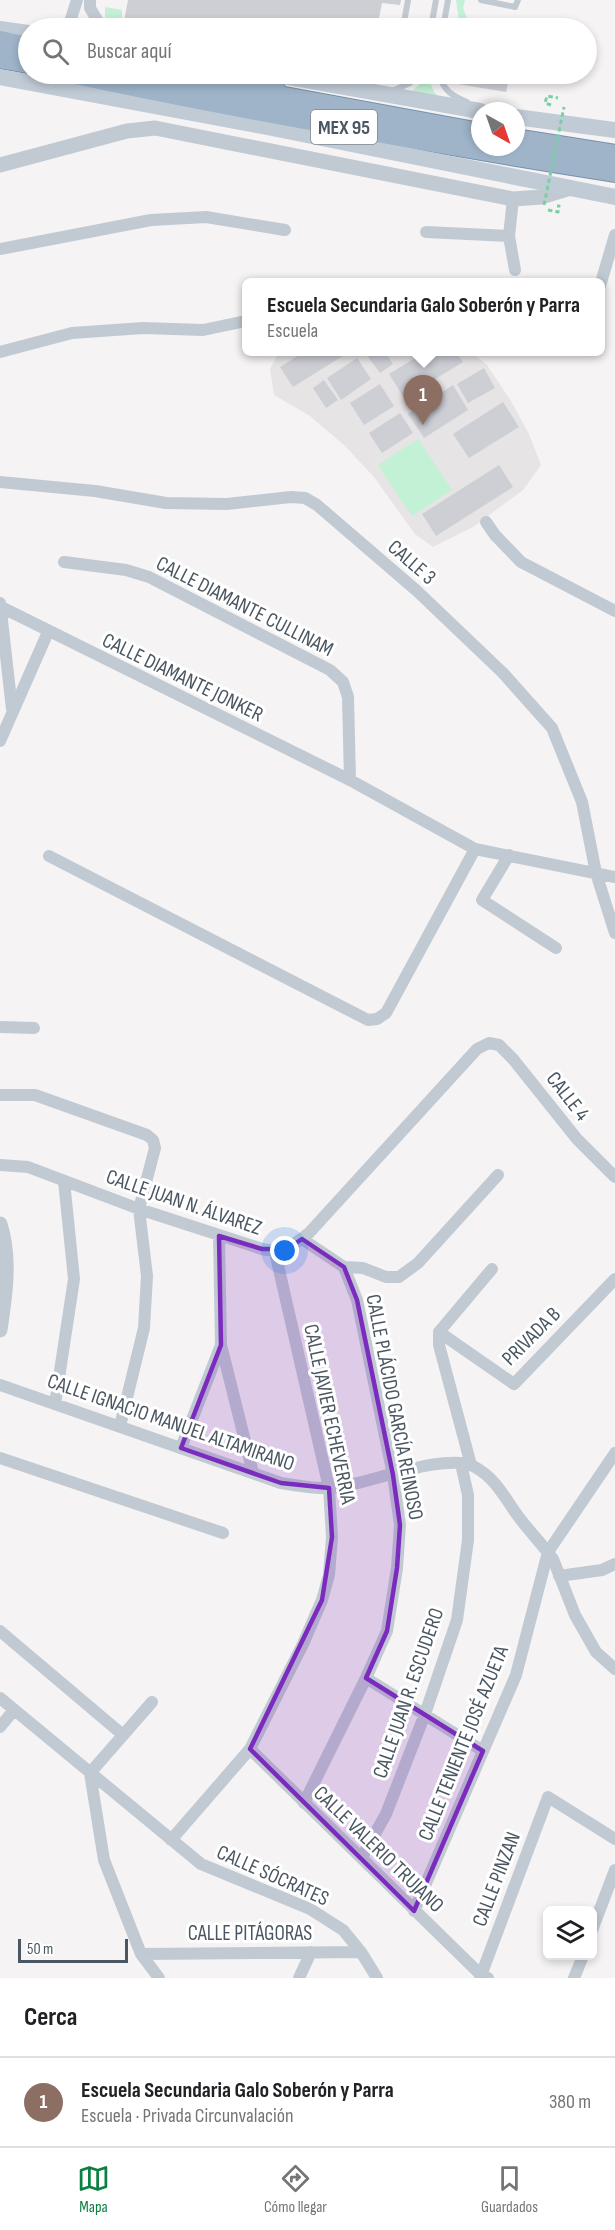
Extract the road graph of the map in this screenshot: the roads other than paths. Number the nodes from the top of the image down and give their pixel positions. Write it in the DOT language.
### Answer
graph roads {
  1 [pos="77,0"];
  2 [pos="90,0"];
  3 [pos="408,0"];
  4 [pos="436,0"];
  5 [pos="448,0"];
  6 [pos="481,0"];
  7 [pos="518,0"];
  8 [pos="71,18"];
  9 [pos="96,18"];
  10 [pos="404,18"];
  11 [pos="433,18"];
  12 [pos="445,18"];
  13 [pos="0,29"];
  14 [pos="18,32"];
  15 [pos="0,41"];
  16 [pos="18,45"];
  17 [pos="0,58"];
  18 [pos="18,61"];
  19 [pos="0,77"];
  20 [pos="18,80"];
  21 [pos="37,84"];
  22 [pos="123,84"];
  23 [pos="218,84"];
  24 [pos="265,84"];
  25 [pos="325,84"];
  26 [pos="408,84"];
  27 [pos="442,84"];
  28 [pos="384,95"];
  29 [pos="288,96"];
  30 [pos="471,103"];
  31 [pos="471,110"];
  32 [pos="525,118"];
  33 [pos="615,130"];
  34 [pos="471,131"];
  35 [pos="525,140"];
  36 [pos="615,155"];
  37 [pos="0,165"];
  38 [pos="615,172"];
  39 [pos="567,189"];
  40 [pos="615,197"];
  41 [pos="513,199"];
  42 [pos="285,230"];
  43 [pos="426,232"];
  44 [pos="615,235"];
  45 [pos="509,236"];
  46 [pos="0,249"];
  47 [pos="515,270"];
  48 [pos="602,278"];
  49 [pos="242,322"];
  50 [pos="0,352"];
  51 [pos="0,482"];
  52 [pos="486,522"];
  53 [pos="64,562"];
  54 [pos="0,603"];
  55 [pos="0,607"];
  56 [pos="615,611"];
  57 [pos="48,632"];
  58 [pos="13,710"];
  59 [pos="0,741"];
  60 [pos="350,780"];
  61 [pos="475,849"];
  62 [pos="509,855"];
  63 [pos="49,856"];
  64 [pos="597,873"];
  65 [pos="615,877"];
  66 [pos="615,933"];
  67 [pos="556,948"];
  68 [pos="0,1027"];
  69 [pos="34,1028"];
  70 [pos="489,1042"];
  71 [pos="0,1095"];
  72 [pos="0,1165"];
  73 [pos="498,1175"];
  74 [pos="615,1178"];
  75 [pos="64,1181"];
  76 [pos="139,1209"];
  77 [pos="0,1224"];
  78 [pos="219,1236"];
  79 [pos="302,1239"];
  80 [pos="275,1252"];
  81 [pos="344,1267"];
  82 [pos="492,1269"];
  83 [pos="615,1279"];
  84 [pos="0,1330"];
  85 [pos="439,1332"];
  86 [pos="221,1345"];
  87 [pos="0,1384"];
  88 [pos="55,1404"];
  89 [pos="120,1426"];
  90 [pos="181,1448"];
  91 [pos="615,1453"];
  92 [pos="0,1458"];
  93 [pos="466,1465"];
  94 [pos="253,1473"];
  95 [pos="393,1475"];
  96 [pos="329,1488"];
  97 [pos="223,1533"];
  98 [pos="548,1552"];
  99 [pos="615,1564"];
  100 [pos="559,1576"];
  101 [pos="0,1631"];
  102 [pos="615,1669"];
  103 [pos="366,1678"];
  104 [pos="0,1698"];
  105 [pos="152,1702"];
  106 [pos="14,1710"];
  107 [pos="424,1714"];
  108 [pos="0,1727"];
  109 [pos="123,1735"];
  110 [pos="250,1749"];
  111 [pos="483,1751"];
  112 [pos="90,1773"];
  113 [pos="304,1803"];
  114 [pos="615,1839"];
  115 [pos="171,1840"];
  116 [pos="362,1857"];
  117 [pos="615,1870"];
  118 [pos="414,1911"];
  119 [pos="597,1917"];
  120 [pos="311,1952"];
  121 [pos="361,1952"];
  122 [pos="141,1953"];
  123 [pos="581,1960"];
  124 [pos="483,1977"];
  125 [pos="159,1978"];
  126 [pos="299,1978"];
  127 [pos="377,1978"];
  128 [pos="574,1978"];
  1 -- 8 [label="street"];
  2 -- 9 [label="street"];
  3 -- 10 [label="lane"];
  4 -- 11 [label="lane"];
  5 -- 12 [label="lane"];
  6 -- 7 [label="lane"];
  13 -- 14 [label="main road"];
  15 -- 16 [label="highway"];
  17 -- 18 [label="highway"];
  19 -- 20 [label="main road"];
  21 -- 39 [label="main road"];
  22 -- 38 [label="highway, MEX 95"];
  23 -- 29 [label="highway, MEX 95"];
  24 -- 29 [label="highway"];
  25 -- 28 [label="main road"];
  26 -- 28 [label="lane"];
  27 -- 30 [label="lane"];
  28 -- 31 [label="main road"];
  29 -- 34 [label="highway, MEX 95"];
  32 -- 33 [label="main road"];
  35 -- 36 [label="highway"];
  37 -- 41 [label="street"];
  39 -- 40 [label="main road"];
  39 -- 41 [label="street"];
  41 -- 45 [label="street"];
  42 -- 46 [label="street"];
  43 -- 45 [label="street"];
  44 -- 48 [label="street"];
  45 -- 47 [label="street"];
  49 -- 50 [label="street"];
  51 -- 64 [label="street, CALLE 3"];
  52 -- 56 [label="street"];
  53 -- 60 [label="street, CALLE DIAMANTE CULLINAM"];
  54 -- 55 [label="street"];
  55 -- 57 [label="street, CALLE DIAMANTE JONKER"];
  55 -- 58 [label="street"];
  57 -- 58 [label="street"];
  57 -- 60 [label="street, CALLE DIAMANTE JONKER"];
  58 -- 59 [label="street"];
  60 -- 61 [label="street, CALLE DIAMANTE JONKER"];
  61 -- 62 [label="street, CALLE DIAMANTE JONKER"];
  61 -- 63 [label="street"];
  62 -- 64 [label="street, CALLE DIAMANTE JONKER"];
  62 -- 67 [label="street"];
  64 -- 65 [label="street, CALLE DIAMANTE JONKER"];
  64 -- 66 [label="street, CALLE 3"];
  68 -- 69 [label="street"];
  70 -- 74 [label="street, CALLE 4"];
  70 -- 79 [label="street, CALLE JUAN N. ÁLVAREZ"];
  71 -- 76 [label="street"];
  72 -- 75 [label="street, CALLE JUAN N. ÁLVAREZ"];
  73 -- 81 [label="street"];
  75 -- 76 [label="street, CALLE JUAN N. ÁLVAREZ"];
  75 -- 88 [label="street"];
  76 -- 78 [label="street, CALLE JUAN N. ÁLVAREZ"];
  76 -- 89 [label="street"];
  77 -- 84 [label="street"];
  78 -- 80 [label="street, CALLE JUAN N. ÁLVAREZ"];
  78 -- 86 [label="street"];
  79 -- 80 [label="street, CALLE JUAN N. ÁLVAREZ"];
  79 -- 81 [label="street"];
  80 -- 96 [label="street, CALLE JAVIER ECHEVERRIA"];
  81 -- 95 [label="street, CALLE PLÁCIDO GARCÍA REINOSO"];
  82 -- 85 [label="street"];
  83 -- 85 [label="street, PRIVADA B"];
  85 -- 93 [label="street"];
  86 -- 90 [label="street"];
  86 -- 94 [label="street"];
  87 -- 88 [label="street, CALLE IGNACIO MANUEL ALTAMIRANO"];
  88 -- 89 [label="street, CALLE IGNACIO MANUEL ALTAMIRANO"];
  89 -- 90 [label="street, CALLE IGNACIO MANUEL ALTAMIRANO"];
  90 -- 94 [label="street, CALLE IGNACIO MANUEL ALTAMIRANO"];
  91 -- 98 [label="street, CALLE TENIENTE JOSÉ AZUETA"];
  92 -- 97 [label="street"];
  93 -- 95 [label="street, CALLE IGNACIO MANUEL ALTAMIRANO"];
  93 -- 98 [label="street"];
  93 -- 107 [label="street, CALLE JUAN R. ESCUDERO"];
  94 -- 96 [label="street, CALLE IGNACIO MANUEL ALTAMIRANO"];
  95 -- 96 [label="street, CALLE IGNACIO MANUEL ALTAMIRANO"];
  95 -- 103 [label="street, CALLE PLÁCIDO GARCÍA REINOSO"];
  96 -- 110 [label="street, CALLE JAVIER ECHEVERRIA"];
  98 -- 100 [label="street"];
  98 -- 111 [label="street, CALLE TENIENTE JOSÉ AZUETA"];
  99 -- 100 [label="street"];
  100 -- 102 [label="street"];
  101 -- 109 [label="street"];
  103 -- 107 [label="street"];
  103 -- 113 [label="street, CALLE PLÁCIDO GARCÍA REINOSO"];
  104 -- 106 [label="street, CALLE SÓCRATES"];
  105 -- 109 [label="street"];
  106 -- 108 [label="street"];
  106 -- 112 [label="street, CALLE SÓCRATES"];
  107 -- 111 [label="street"];
  107 -- 116 [label="street, CALLE JUAN R. ESCUDERO"];
  109 -- 112 [label="street"];
  110 -- 113 [label="street, CALLE VALERIO TRUJANO"];
  110 -- 115 [label="street"];
  111 -- 118 [label="street, CALLE TENIENTE JOSÉ AZUETA"];
  112 -- 115 [label="street, CALLE SÓCRATES"];
  112 -- 122 [label="street"];
  113 -- 116 [label="street, CALLE VALERIO TRUJANO"];
  114 -- 124 [label="street, CALLE PINZAN"];
  115 -- 121 [label="street, CALLE SÓCRATES"];
  116 -- 118 [label="street, CALLE VALERIO TRUJANO"];
  117 -- 119 [label="street"];
  118 -- 124 [label="street, CALLE VALERIO TRUJANO"];
  120 -- 121 [label="street, CALLE PITÁGORAS"];
  120 -- 122 [label="street, CALLE PITÁGORAS"];
  120 -- 126 [label="street"];
  121 -- 127 [label="street, CALLE SÓCRATES"];
  122 -- 125 [label="street"];
  123 -- 128 [label="street"];
}
